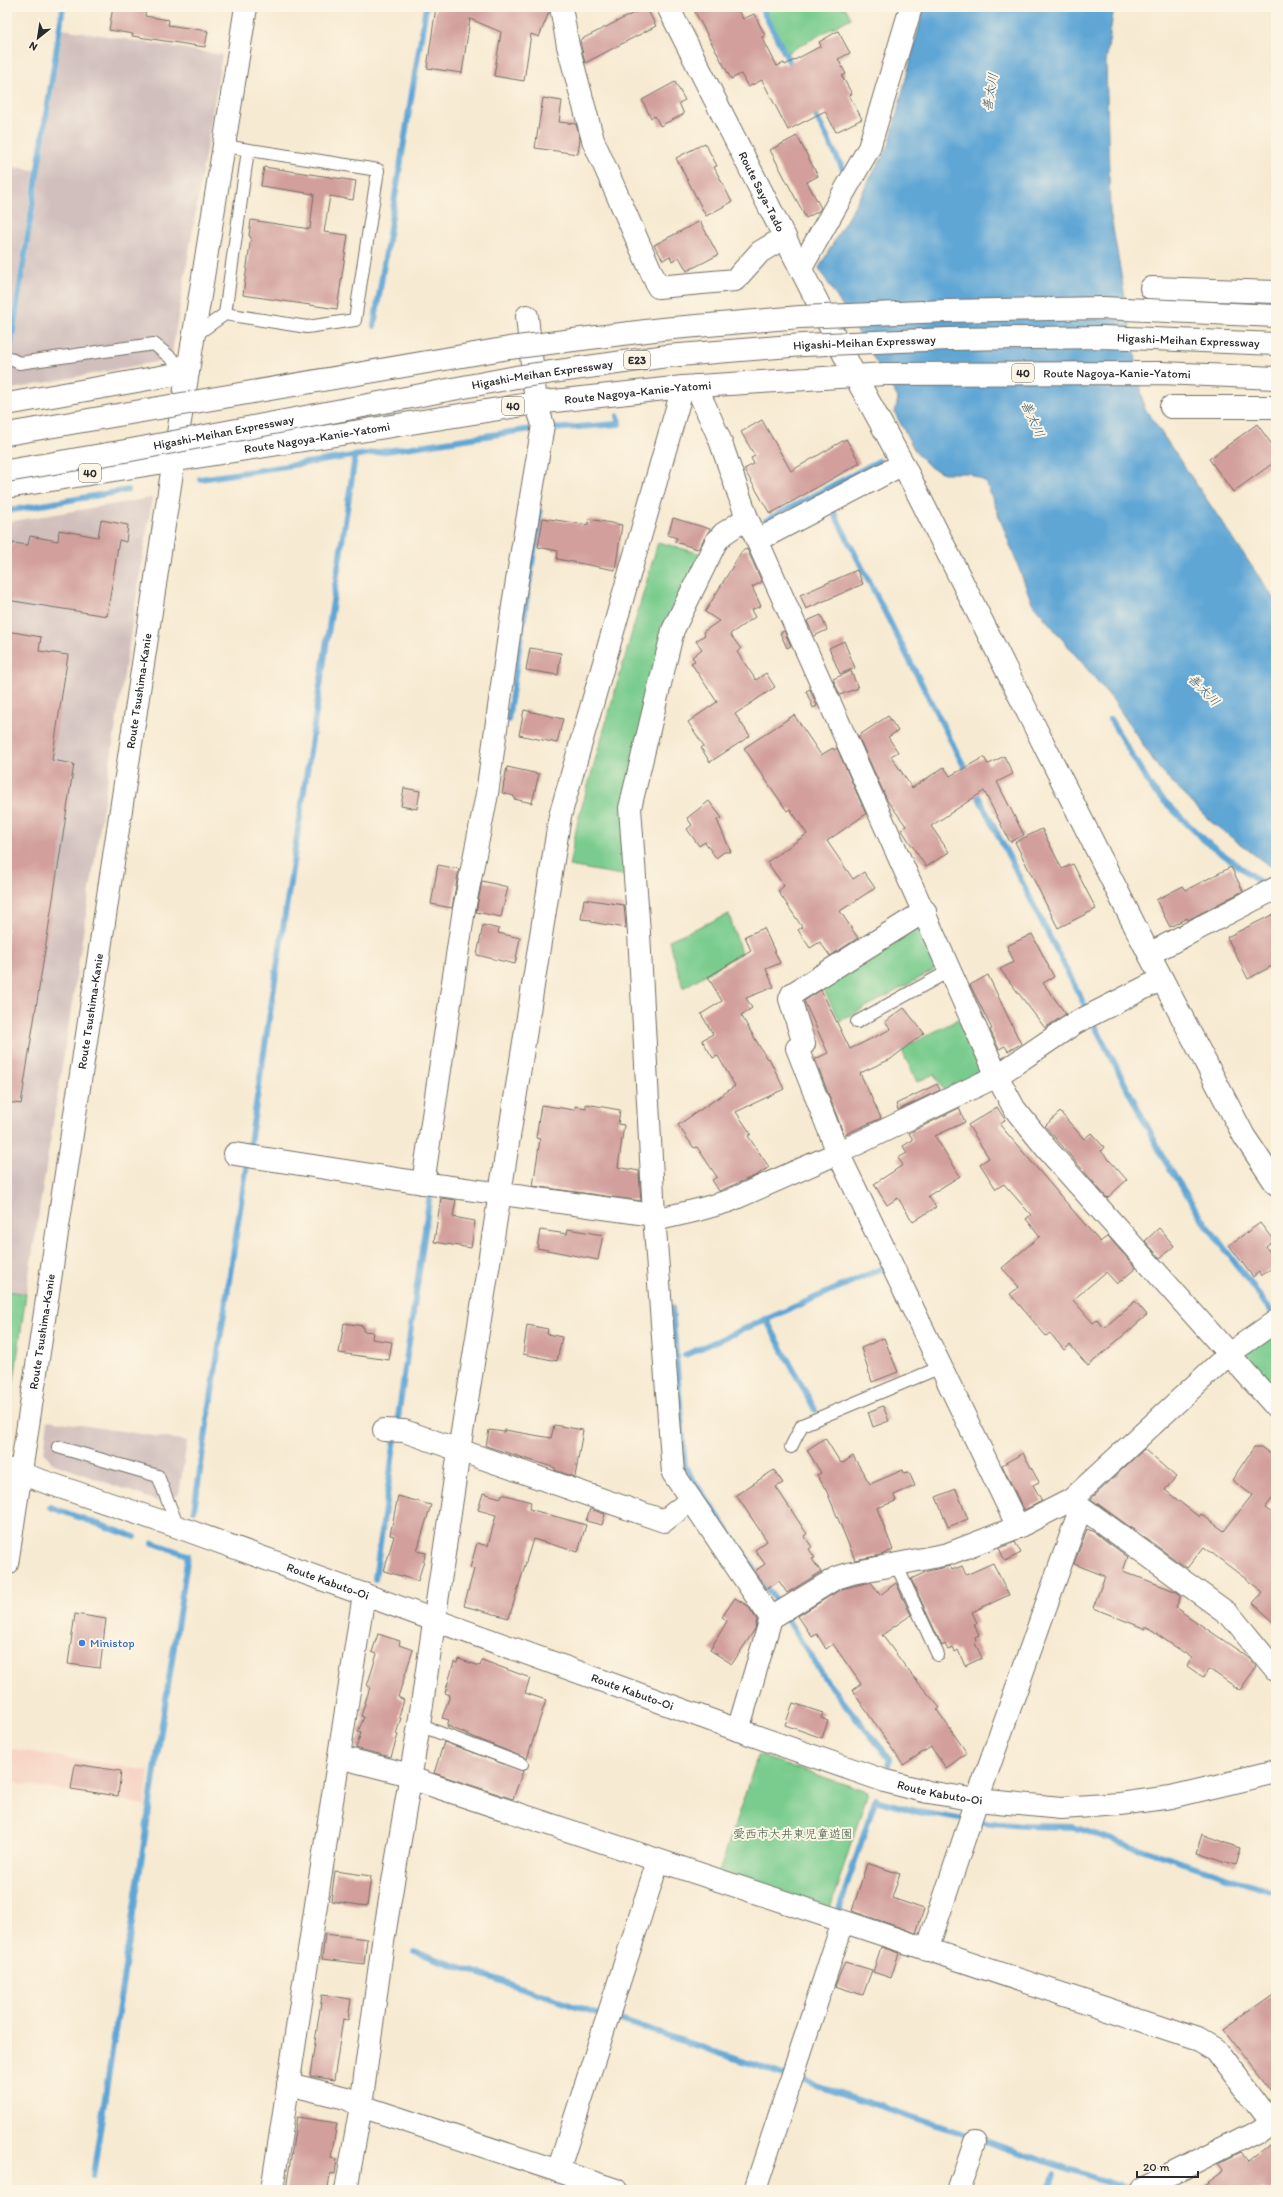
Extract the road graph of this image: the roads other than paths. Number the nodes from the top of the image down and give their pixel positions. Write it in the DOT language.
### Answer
graph roads {
  1 [pos="246,7"];
  2 [pos="561,7"];
  3 [pos="668,7"];
  4 [pos="911,7"];
  5 [pos="224,146"];
  6 [pos="248,150"];
  7 [pos="785,237"];
  8 [pos="801,268"];
  9 [pos="1151,288"];
  10 [pos="1276,292"];
  11 [pos="225,314"];
  12 [pos="527,316"];
  13 [pos="1276,316"];
  14 [pos="193,336"];
  15 [pos="1276,344"];
  16 [pos="7,357"];
  17 [pos="188,372"];
  18 [pos="855,376"];
  19 [pos="1276,378"];
  20 [pos="690,387"];
  21 [pos="536,403"];
  22 [pos="7,404"];
  23 [pos="1172,407"];
  24 [pos="1276,407"];
  25 [pos="7,434"];
  26 [pos="174,459"];
  27 [pos="903,464"];
  28 [pos="7,471"];
  29 [pos="7,487"];
  30 [pos="747,518"];
  31 [pos="758,540"];
  32 [pos="1276,888"];
  33 [pos="925,911"];
  34 [pos="1149,954"];
  35 [pos="951,970"];
  36 [pos="1162,978"];
  37 [pos="856,1022"];
  38 [pos="997,1076"];
  39 [pos="838,1153"];
  40 [pos="242,1155"];
  41 [pos="433,1184"];
  42 [pos="1276,1184"];
  43 [pos="501,1193"];
  44 [pos="661,1217"];
  45 [pos="1276,1321"];
  46 [pos="1230,1353"];
  47 [pos="941,1367"];
  48 [pos="1276,1407"];
  49 [pos="394,1430"];
  50 [pos="58,1447"];
  51 [pos="791,1447"];
  52 [pos="460,1451"];
  53 [pos="14,1471"];
  54 [pos="691,1500"];
  55 [pos="1076,1504"];
  56 [pos="178,1527"];
  57 [pos="1018,1527"];
  58 [pos="7,1564"];
  59 [pos="896,1564"];
  60 [pos="364,1594"];
  61 [pos="779,1614"];
  62 [pos="434,1619"];
  63 [pos="938,1655"];
  64 [pos="1276,1671"];
  65 [pos="419,1725"];
  66 [pos="738,1730"];
  67 [pos="345,1758"];
  68 [pos="522,1764"];
  69 [pos="1276,1772"];
  70 [pos="410,1776"];
  71 [pos="977,1800"];
  72 [pos="658,1861"];
  73 [pos="843,1922"];
  74 [pos="928,1950"];
  75 [pos="295,2085"];
  76 [pos="361,2106"];
  77 [pos="1273,2119"];
  78 [pos="975,2142"];
  79 [pos="558,2171"];
  80 [pos="272,2190"];
  81 [pos="346,2190"];
  82 [pos="616,2190"];
  83 [pos="755,2190"];
  84 [pos="959,2190"];
  85 [pos="1140,2190"];
  1 -- 5 [label="main road, Route Tsushima-Kanie"];
  2 -- 7 [label="main road"];
  3 -- 7 [label="main road, Route Saya-Tado"];
  4 -- 8 [label="main road"];
  5 -- 6 [label="lane"];
  5 -- 14 [label="main road, Route Tsushima-Kanie"];
  6 -- 11 [label="lane"];
  6 -- 11 [label="lane"];
  7 -- 8 [label="main road, Route Saya-Tado"];
  8 -- 18 [label="main road, Route Saya-Tado"];
  9 -- 10 [label="main road"];
  11 -- 14 [label="lane"];
  12 -- 21 [label="main road"];
  13 -- 25 [label="main road, E23, bridge"];
  14 -- 17 [label="main road, Route Tsushima-Kanie"];
  15 -- 28 [label="main road, Higashi-Meihan Expressway / E23, bridge"];
  16 -- 17 [label="lane"];
  17 -- 22 [label="main road"];
  17 -- 26 [label="main road, Route Tsushima-Kanie"];
  18 -- 19 [label="main road, Route Nagoya-Kanie-Yatomi / 40"];
  18 -- 20 [label="main road, Route Nagoya-Kanie-Yatomi / 40"];
  18 -- 27 [label="main road, Route Saya-Tado"];
  20 -- 21 [label="main road, Route Nagoya-Kanie-Yatomi / 40"];
  20 -- 30 [label="main road"];
  20 -- 43 [label="main road"];
  21 -- 26 [label="main road, Route Nagoya-Kanie-Yatomi / 40"];
  21 -- 41 [label="main road"];
  23 -- 24 [label="main road"];
  26 -- 29 [label="main road, Route Nagoya-Kanie-Yatomi / 40"];
  26 -- 53 [label="main road, Route Tsushima-Kanie"];
  27 -- 31 [label="main road"];
  27 -- 34 [label="main road, Route Saya-Tado"];
  30 -- 31 [label="main road"];
  30 -- 44 [label="main road"];
  31 -- 33 [label="main road"];
  32 -- 34 [label="main road"];
  33 -- 35 [label="main road"];
  33 -- 39 [label="main road"];
  34 -- 36 [label="main road, Route Saya-Tado"];
  35 -- 37 [label="lane"];
  35 -- 38 [label="main road"];
  36 -- 38 [label="main road"];
  36 -- 42 [label="main road, Route Saya-Tado"];
  38 -- 39 [label="main road"];
  38 -- 46 [label="main road"];
  39 -- 44 [label="main road"];
  39 -- 47 [label="main road"];
  40 -- 41 [label="main road"];
  41 -- 43 [label="main road"];
  43 -- 44 [label="main road"];
  43 -- 52 [label="main road"];
  44 -- 54 [label="main road"];
  45 -- 46 [label="main road"];
  46 -- 48 [label="main road"];
  46 -- 55 [label="main road"];
  47 -- 51 [label="lane"];
  47 -- 57 [label="main road"];
  49 -- 52 [label="main road"];
  50 -- 56 [label="lane"];
  52 -- 54 [label="main road"];
  52 -- 62 [label="main road"];
  53 -- 56 [label="main road, Route Kabuto-Oi"];
  53 -- 58 [label="main road, Route Tsushima-Kanie"];
  54 -- 61 [label="main road"];
  55 -- 57 [label="main road"];
  55 -- 64 [label="main road"];
  55 -- 71 [label="main road"];
  56 -- 60 [label="main road, Route Kabuto-Oi"];
  57 -- 59 [label="main road"];
  59 -- 61 [label="main road"];
  59 -- 63 [label="lane"];
  60 -- 62 [label="main road, Route Kabuto-Oi"];
  60 -- 67 [label="main road"];
  61 -- 66 [label="main road"];
  62 -- 65 [label="main road"];
  62 -- 66 [label="main road, Route Kabuto-Oi"];
  65 -- 68 [label="lane"];
  65 -- 70 [label="main road"];
  66 -- 71 [label="main road, Route Kabuto-Oi"];
  67 -- 70 [label="main road"];
  67 -- 75 [label="main road"];
  69 -- 71 [label="main road, Route Kabuto-Oi"];
  70 -- 72 [label="main road"];
  70 -- 76 [label="main road"];
  71 -- 74 [label="main road"];
  72 -- 73 [label="main road"];
  72 -- 79 [label="main road"];
  73 -- 74 [label="main road"];
  73 -- 83 [label="main road"];
  74 -- 77 [label="main road"];
  75 -- 76 [label="main road"];
  75 -- 80 [label="main road"];
  76 -- 79 [label="main road"];
  76 -- 81 [label="main road"];
  77 -- 85 [label="main road"];
  78 -- 84 [label="main road"];
  79 -- 82 [label="main road"];
}
